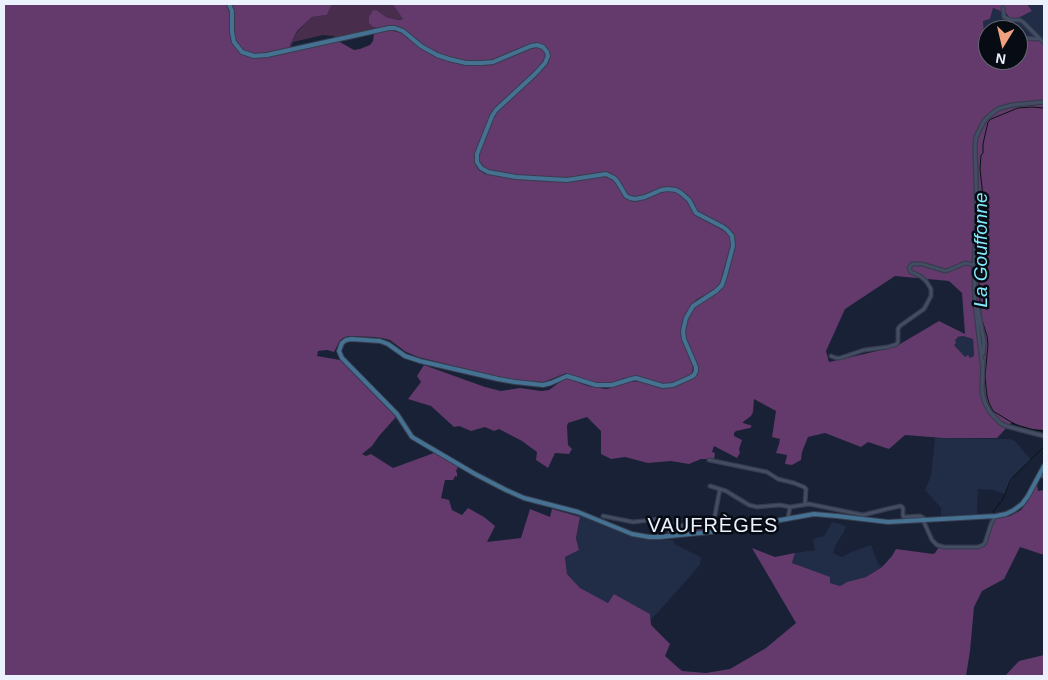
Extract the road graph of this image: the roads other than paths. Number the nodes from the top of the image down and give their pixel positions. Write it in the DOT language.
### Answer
graph roads {
  1 [pos="229,4"];
  2 [pos="1003,8"];
  3 [pos="1011,20"];
  4 [pos="1028,27"];
  5 [pos="1028,38"];
  6 [pos="1040,39"];
  7 [pos="1044,43"];
  8 [pos="1044,102"];
  9 [pos="974,265"];
  10 [pos="831,356"];
  11 [pos="1044,436"];
  12 [pos="709,460"];
  13 [pos="1044,468"];
  14 [pos="1042,475"];
  15 [pos="710,486"];
  16 [pos="720,489"];
  17 [pos="805,504"];
  18 [pos="790,507"];
  19 [pos="603,516"];
  20 [pos="996,516"];
  21 [pos="788,518"];
  22 [pos="714,520"];
  23 [pos="925,520"];
  24 [pos="674,525"];
  25 [pos="740,528"];
  26 [pos="672,536"];
  1 -- 26 [label="main road"];
  2 -- 3 [label="street"];
  4 -- 6 [label="street"];
  5 -- 6 [label="street"];
  6 -- 7 [label="street"];
  8 -- 9 [label="street"];
  9 -- 10 [label="street"];
  9 -- 11 [label="street"];
  12 -- 17 [label="street"];
  13 -- 14 [label="main road"];
  14 -- 20 [label="main road"];
  15 -- 16 [label="street"];
  16 -- 18 [label="street"];
  16 -- 22 [label="street"];
  17 -- 18 [label="street"];
  17 -- 23 [label="street"];
  18 -- 21 [label="street"];
  19 -- 24 [label="street"];
  20 -- 23 [label="main road"];
  20 -- 23 [label="street"];
  21 -- 23 [label="main road"];
  21 -- 25 [label="main road"];
  22 -- 24 [label="street"];
  22 -- 25 [label="street"];
  24 -- 26 [label="street"];
  25 -- 26 [label="main road"];
}
